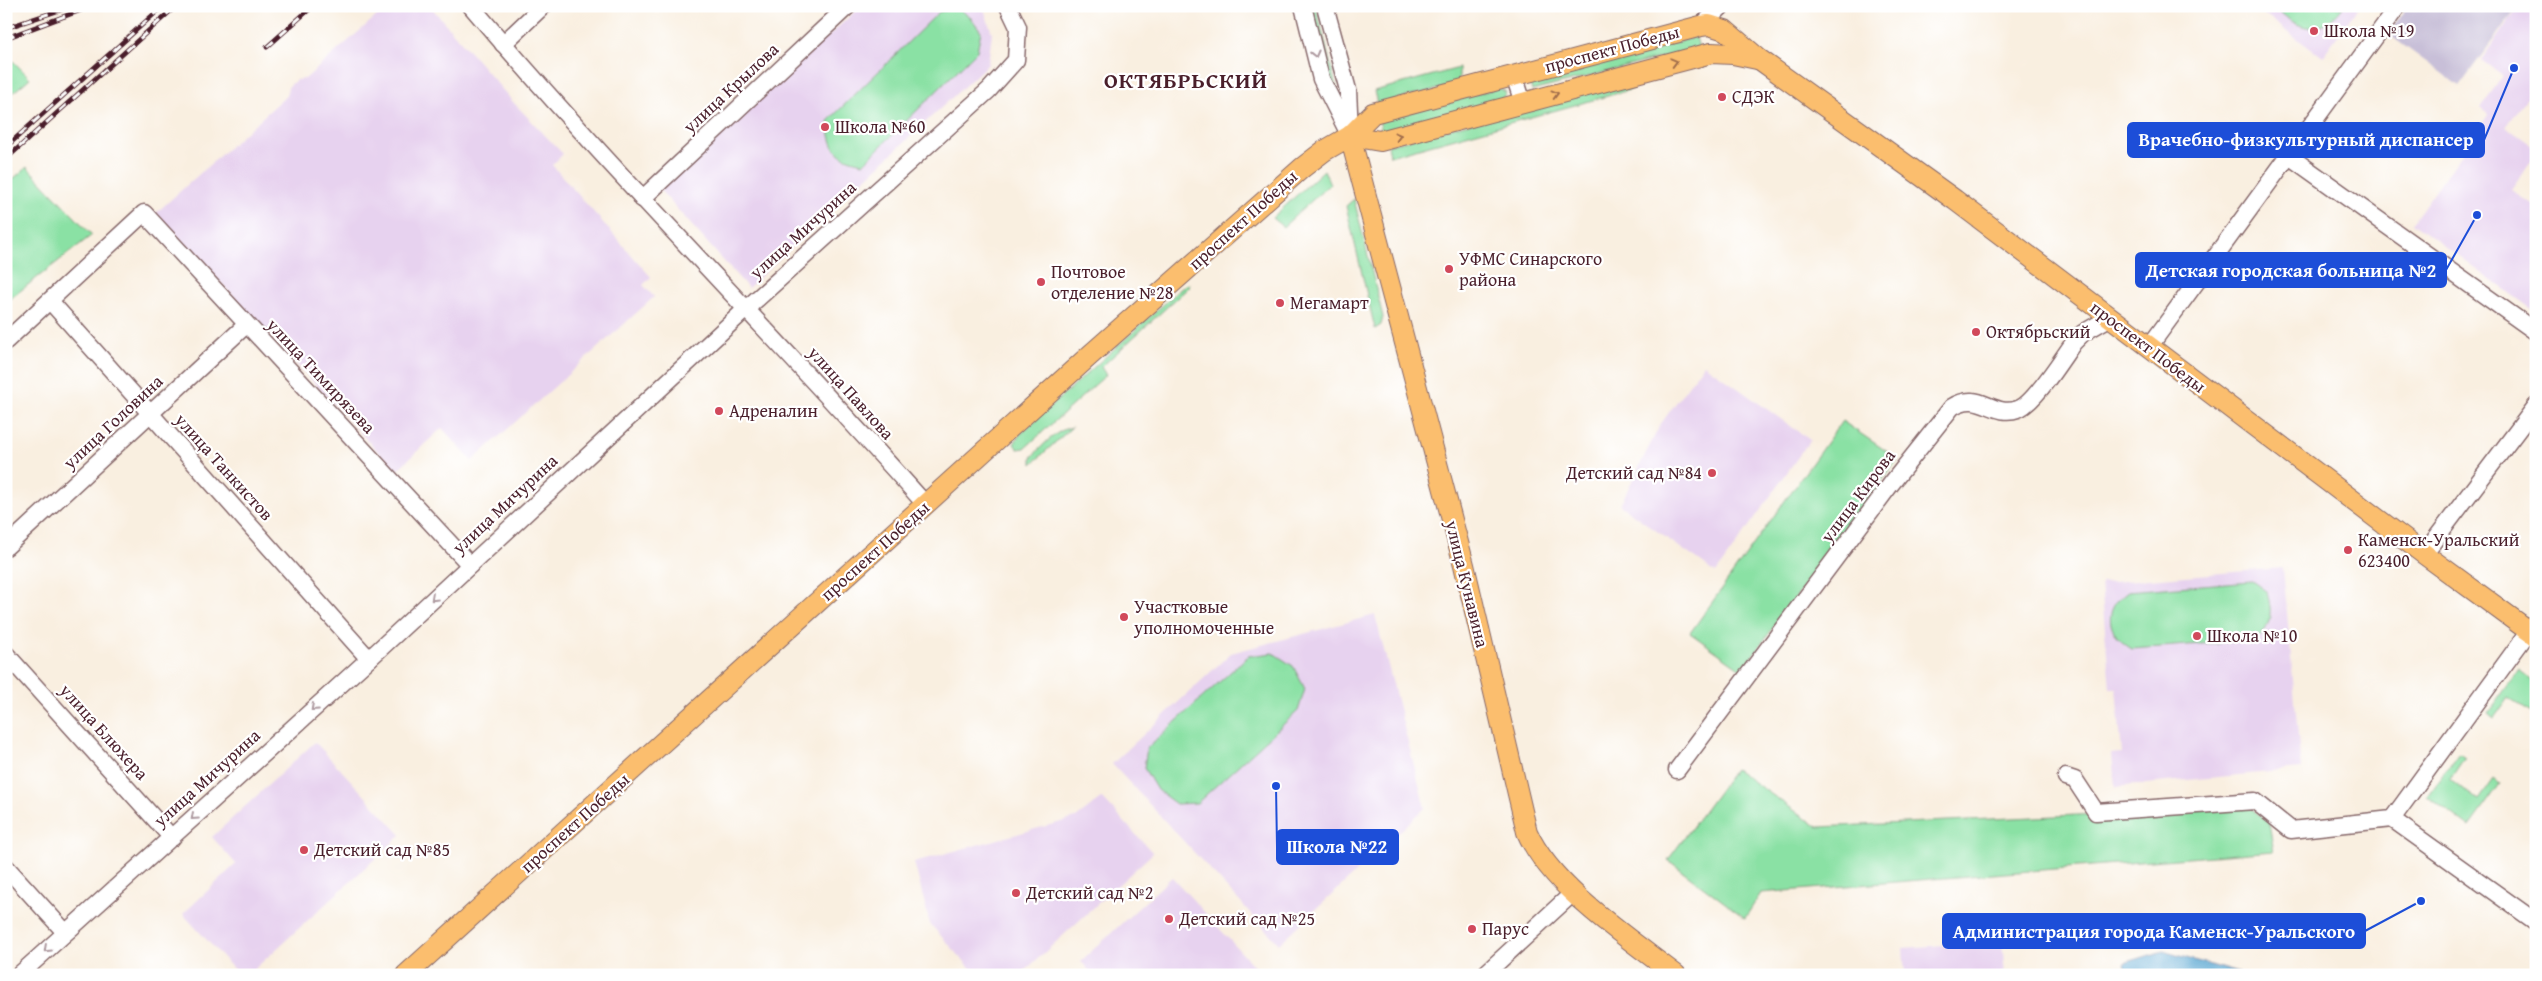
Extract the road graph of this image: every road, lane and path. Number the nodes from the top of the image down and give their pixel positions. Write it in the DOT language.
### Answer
graph roads {
  1 [pos="471,6"];
  2 [pos="543,6"];
  3 [pos="848,6"];
  4 [pos="1008,6"];
  5 [pos="1303,6"];
  6 [pos="1325,6"];
  7 [pos="1722,6"];
  8 [pos="1731,6"];
  9 [pos="2398,6"];
  10 [pos="1701,26"];
  11 [pos="1725,30"];
  12 [pos="503,44"];
  13 [pos="1711,53"];
  14 [pos="1759,59"];
  15 [pos="1514,75"];
  16 [pos="1522,103"];
  17 [pos="1350,136"];
  18 [pos="2289,156"];
  19 [pos="642,198"];
  20 [pos="50,301"];
  21 [pos="746,308"];
  22 [pos="2109,318"];
  23 [pos="246,325"];
  24 [pos="2536,332"];
  25 [pos="6,341"];
  26 [pos="2149,347"];
  27 [pos="2536,406"];
  28 [pos="150,415"];
  29 [pos="926,505"];
  30 [pos="6,547"];
  31 [pos="2424,554"];
  32 [pos="470,565"];
  33 [pos="2532,633"];
  34 [pos="6,654"];
  35 [pos="369,659"];
  36 [pos="1677,770"];
  37 [pos="2066,777"];
  38 [pos="2392,819"];
  39 [pos="172,838"];
  40 [pos="6,867"];
  41 [pos="1574,892"];
  42 [pos="2536,922"];
  43 [pos="65,932"];
  44 [pos="19,975"];
  45 [pos="406,975"];
  46 [pos="1484,975"];
  47 [pos="1676,975"];
  1 -- 12 [label="street, улица Павлова"];
  2 -- 12 [label="street"];
  3 -- 19 [label="street, улица Крылова"];
  4 -- 21 [label="street, улица Мичурина"];
  5 -- 17 [label="street, улица Кунавина, one-way"];
  6 -- 17 [label="street, улица Кунавина"];
  7 -- 10 [label="street"];
  8 -- 11 [label="street"];
  9 -- 18 [label="street"];
  10 -- 11 [label="main road, проспект Победы"];
  10 -- 15 [label="main road, проспект Победы"];
  11 -- 13 [label="main road"];
  11 -- 14 [label="main road, проспект Победы"];
  12 -- 19 [label="street, улица Павлова"];
  13 -- 14 [label="main road, проспект Победы"];
  16 -- 13 [label="main road, проспект Победы, one-way"];
  14 -- 22 [label="main road, проспект Победы"];
  15 -- 16 [label="street"];
  15 -- 17 [label="main road, проспект Победы"];
  17 -- 16 [label="main road, проспект Победы, one-way"];
  17 -- 29 [label="main road, проспект Победы"];
  17 -- 41 [label="main road, улица Кунавина"];
  18 -- 24 [label="street"];
  18 -- 26 [label="street"];
  19 -- 21 [label="street, улица Павлова"];
  20 -- 23 [label="street, улица Тимирязева"];
  20 -- 25 [label="street"];
  20 -- 28 [label="street, улица Танкистов"];
  21 -- 29 [label="street, улица Павлова"];
  21 -- 32 [label="street, улица Мичурина"];
  22 -- 26 [label="main road, проспект Победы"];
  22 -- 36 [label="street, улица Кирова"];
  23 -- 28 [label="street, улица Головина"];
  23 -- 32 [label="street, улица Тимирязева"];
  26 -- 31 [label="main road, проспект Победы"];
  27 -- 31 [label="street"];
  28 -- 30 [label="street, улица Головина"];
  28 -- 35 [label="street, улица Танкистов"];
  29 -- 45 [label="main road, проспект Победы"];
  31 -- 33 [label="main road, проспект Победы"];
  32 -- 35 [label="street, улица Мичурина, one-way"];
  33 -- 38 [label="street"];
  34 -- 39 [label="street, улица Блюхера"];
  35 -- 39 [label="street, улица Мичурина, one-way"];
  37 -- 38 [label="street"];
  38 -- 42 [label="street"];
  39 -- 43 [label="street, улица Мичурина"];
  40 -- 43 [label="street"];
  41 -- 46 [label="street"];
  41 -- 47 [label="main road, улица Кунавина"];
  43 -- 44 [label="street, улица Мичурина, one-way"];
}
